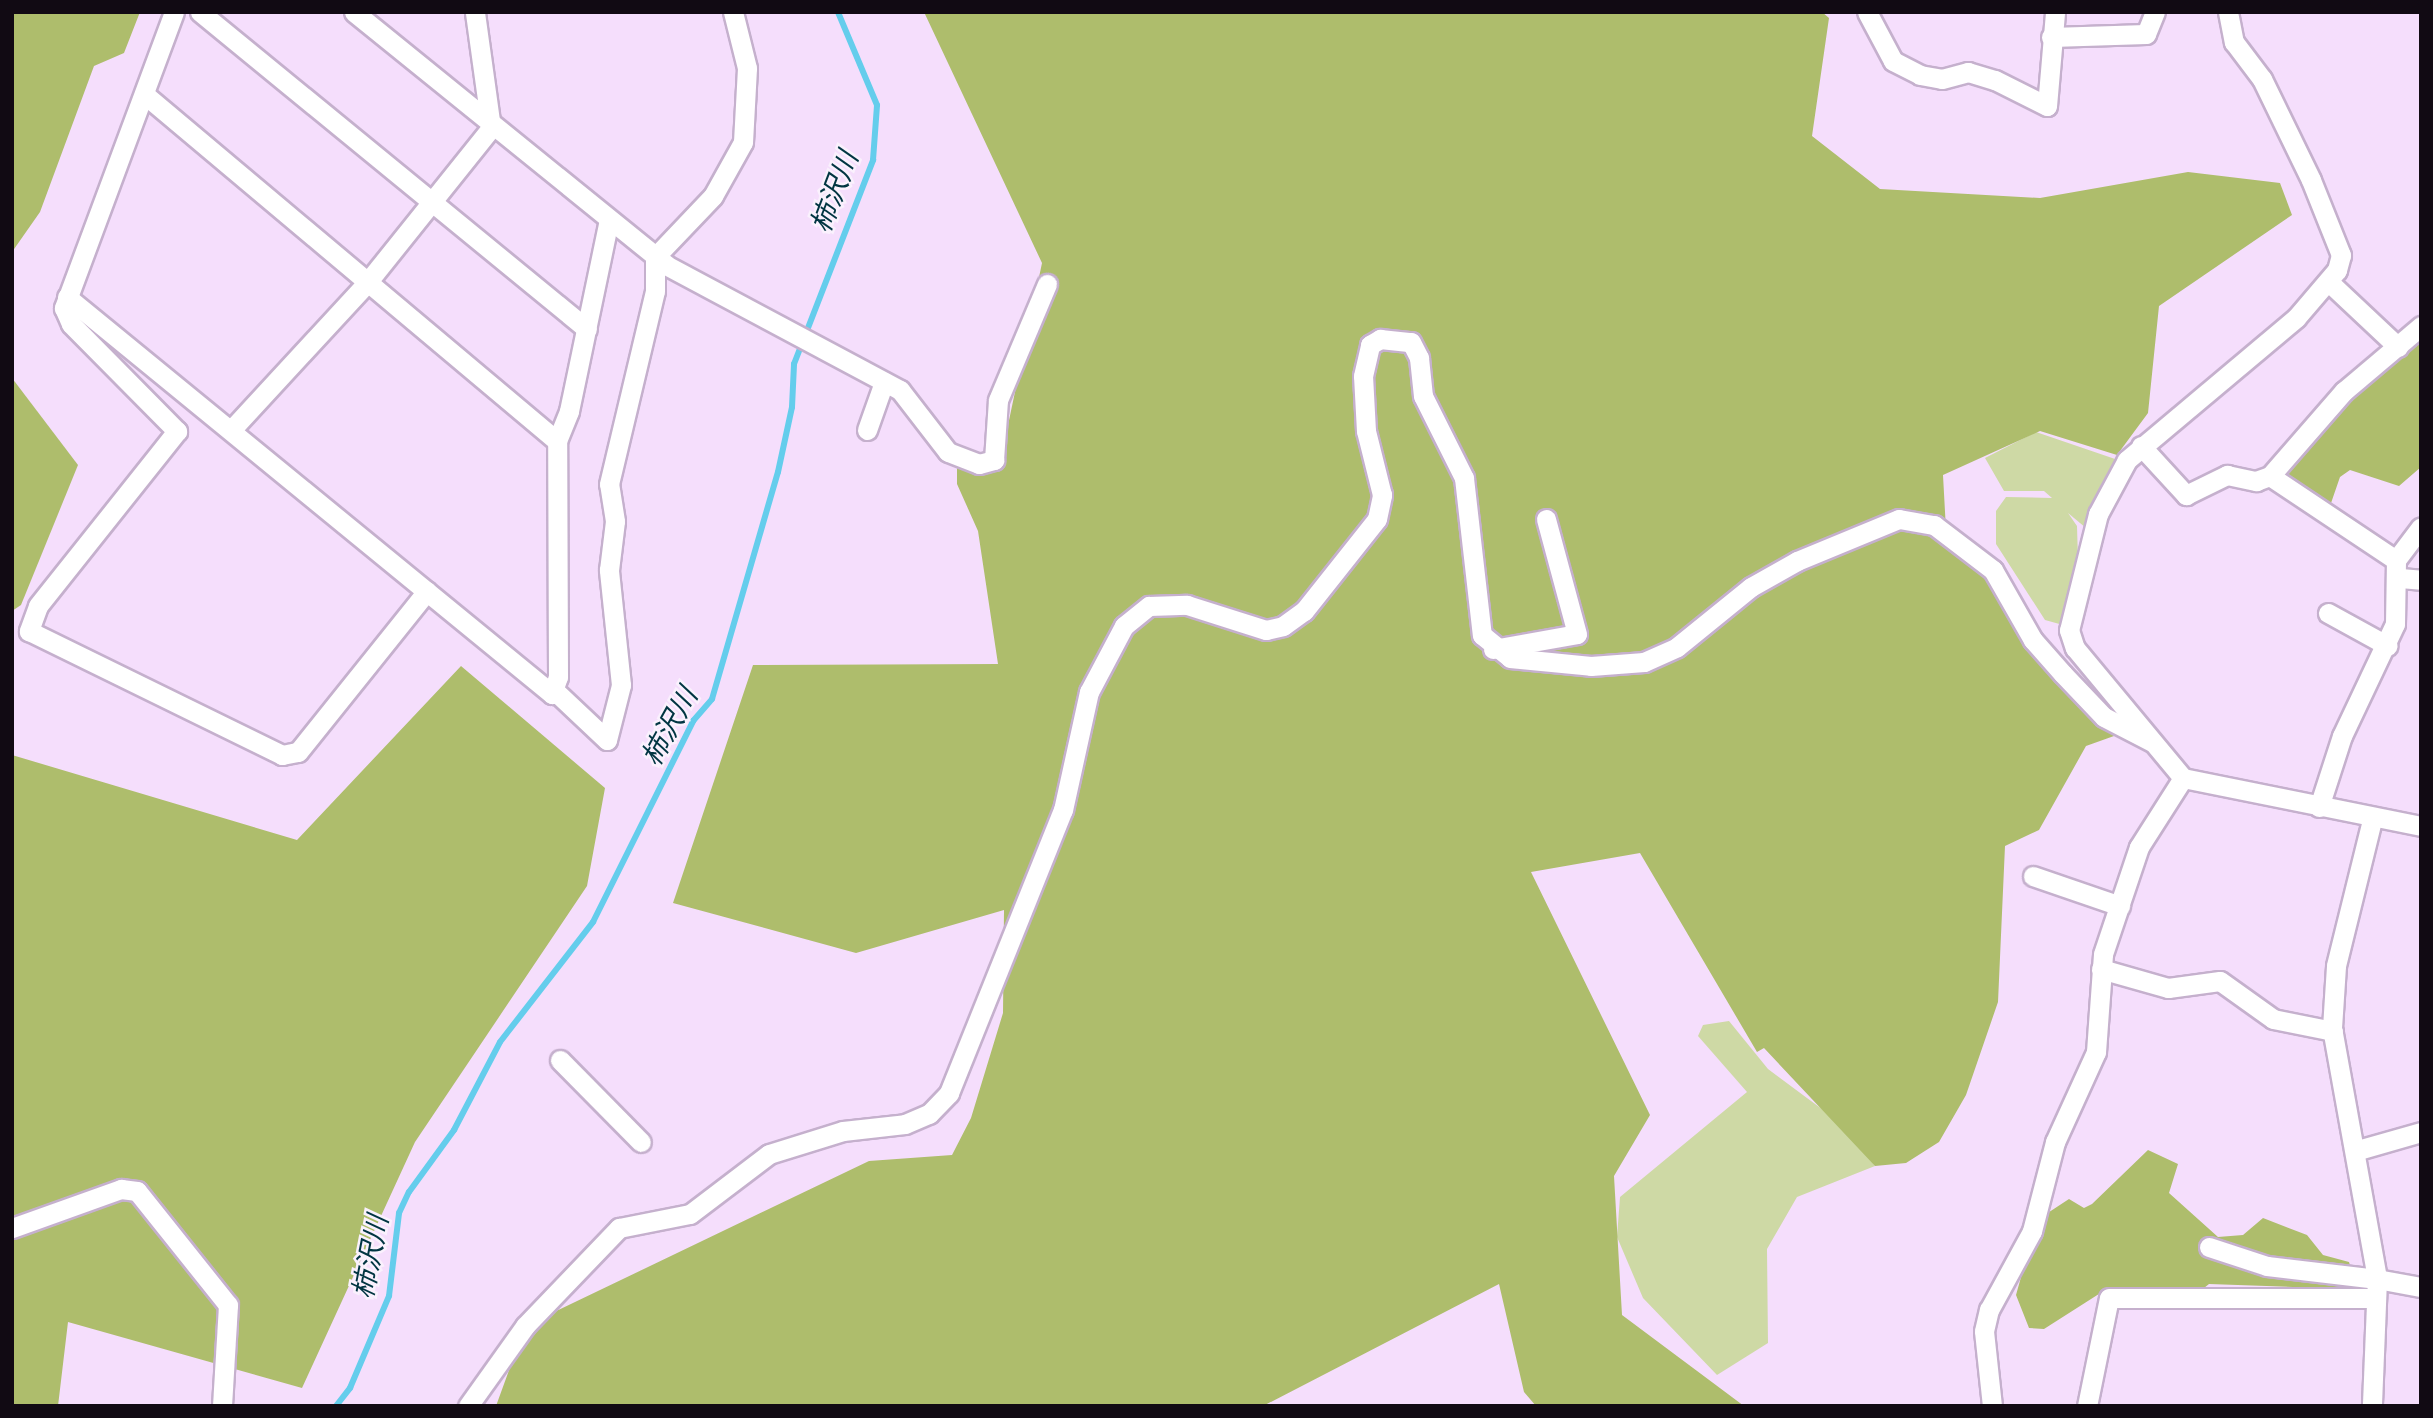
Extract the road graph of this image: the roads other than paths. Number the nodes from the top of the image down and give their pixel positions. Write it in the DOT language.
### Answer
graph roads {
  1 [pos="174,12"];
  2 [pos="200,12"];
  3 [pos="355,12"];
  4 [pos="475,12"];
  5 [pos="733,12"];
  6 [pos="1867,12"];
  7 [pos="2055,12"];
  8 [pos="2155,12"];
  9 [pos="2228,12"];
  10 [pos="2052,37"];
  11 [pos="144,94"];
  12 [pos="491,128"];
  13 [pos="431,205"];
  14 [pos="608,224"];
  15 [pos="655,257"];
  16 [pos="366,284"];
  17 [pos="1047,284"];
  18 [pos="2331,284"];
  19 [pos="67,296"];
  20 [pos="2421,326"];
  21 [pos="587,329"];
  22 [pos="2398,347"];
  23 [pos="884,382"];
  24 [pos="233,428"];
  25 [pos="867,430"];
  26 [pos="556,441"];
  27 [pos="2140,446"];
  28 [pos="2270,476"];
  29 [pos="1546,519"];
  30 [pos="2421,527"];
  31 [pos="2398,569"];
  32 [pos="2421,579"];
  33 [pos="427,591"];
  34 [pos="2328,613"];
  35 [pos="2388,646"];
  36 [pos="1493,649"];
  37 [pos="556,692"];
  38 [pos="2152,742"];
  39 [pos="2183,778"];
  40 [pos="2319,807"];
  41 [pos="2372,820"];
  42 [pos="2420,823"];
  43 [pos="2033,876"];
  44 [pos="2120,906"];
  45 [pos="2101,969"];
  46 [pos="2333,1031"];
  47 [pos="560,1060"];
  48 [pos="2421,1132"];
  49 [pos="641,1142"];
  50 [pos="2358,1150"];
  51 [pos="12,1228"];
  52 [pos="2208,1247"];
  53 [pos="2421,1287"];
  54 [pos="2376,1289"];
  55 [pos="222,1406"];
  56 [pos="468,1406"];
  57 [pos="1992,1406"];
  58 [pos="2087,1406"];
  59 [pos="2372,1406"];
  1 -- 11 [label="street"];
  2 -- 13 [label="street"];
  3 -- 12 [label="street"];
  4 -- 12 [label="street"];
  5 -- 15 [label="street"];
  6 -- 10 [label="street"];
  7 -- 10 [label="street"];
  8 -- 10 [label="street"];
  9 -- 18 [label="street"];
  11 -- 16 [label="street"];
  11 -- 19 [label="street"];
  12 -- 13 [label="street"];
  12 -- 14 [label="street"];
  13 -- 16 [label="street"];
  13 -- 21 [label="street"];
  14 -- 15 [label="street"];
  14 -- 21 [label="street"];
  15 -- 23 [label="street"];
  15 -- 37 [label="street"];
  16 -- 24 [label="street"];
  16 -- 26 [label="street"];
  17 -- 23 [label="street"];
  18 -- 22 [label="street"];
  18 -- 27 [label="street"];
  19 -- 24 [label="street"];
  19 -- 33 [label="street"];
  20 -- 22 [label="street"];
  21 -- 26 [label="street"];
  22 -- 28 [label="street"];
  23 -- 25 [label="street"];
  24 -- 33 [label="street"];
  26 -- 37 [label="street"];
  27 -- 28 [label="street"];
  27 -- 38 [label="street"];
  28 -- 31 [label="street"];
  29 -- 36 [label="street"];
  30 -- 31 [label="street"];
  31 -- 32 [label="street"];
  31 -- 35 [label="street"];
  33 -- 37 [label="street"];
  34 -- 35 [label="street"];
  35 -- 40 [label="street"];
  36 -- 38 [label="street"];
  36 -- 56 [label="street"];
  38 -- 39 [label="street"];
  39 -- 40 [label="street"];
  39 -- 44 [label="street"];
  40 -- 41 [label="street"];
  41 -- 42 [label="street"];
  41 -- 46 [label="street"];
  43 -- 44 [label="street"];
  44 -- 45 [label="street"];
  45 -- 46 [label="street"];
  45 -- 57 [label="street"];
  46 -- 50 [label="street"];
  47 -- 49 [label="street"];
  48 -- 50 [label="street"];
  50 -- 54 [label="street"];
  51 -- 55 [label="street"];
  52 -- 54 [label="street"];
  53 -- 54 [label="street"];
  54 -- 58 [label="street"];
  54 -- 59 [label="street"];
}
